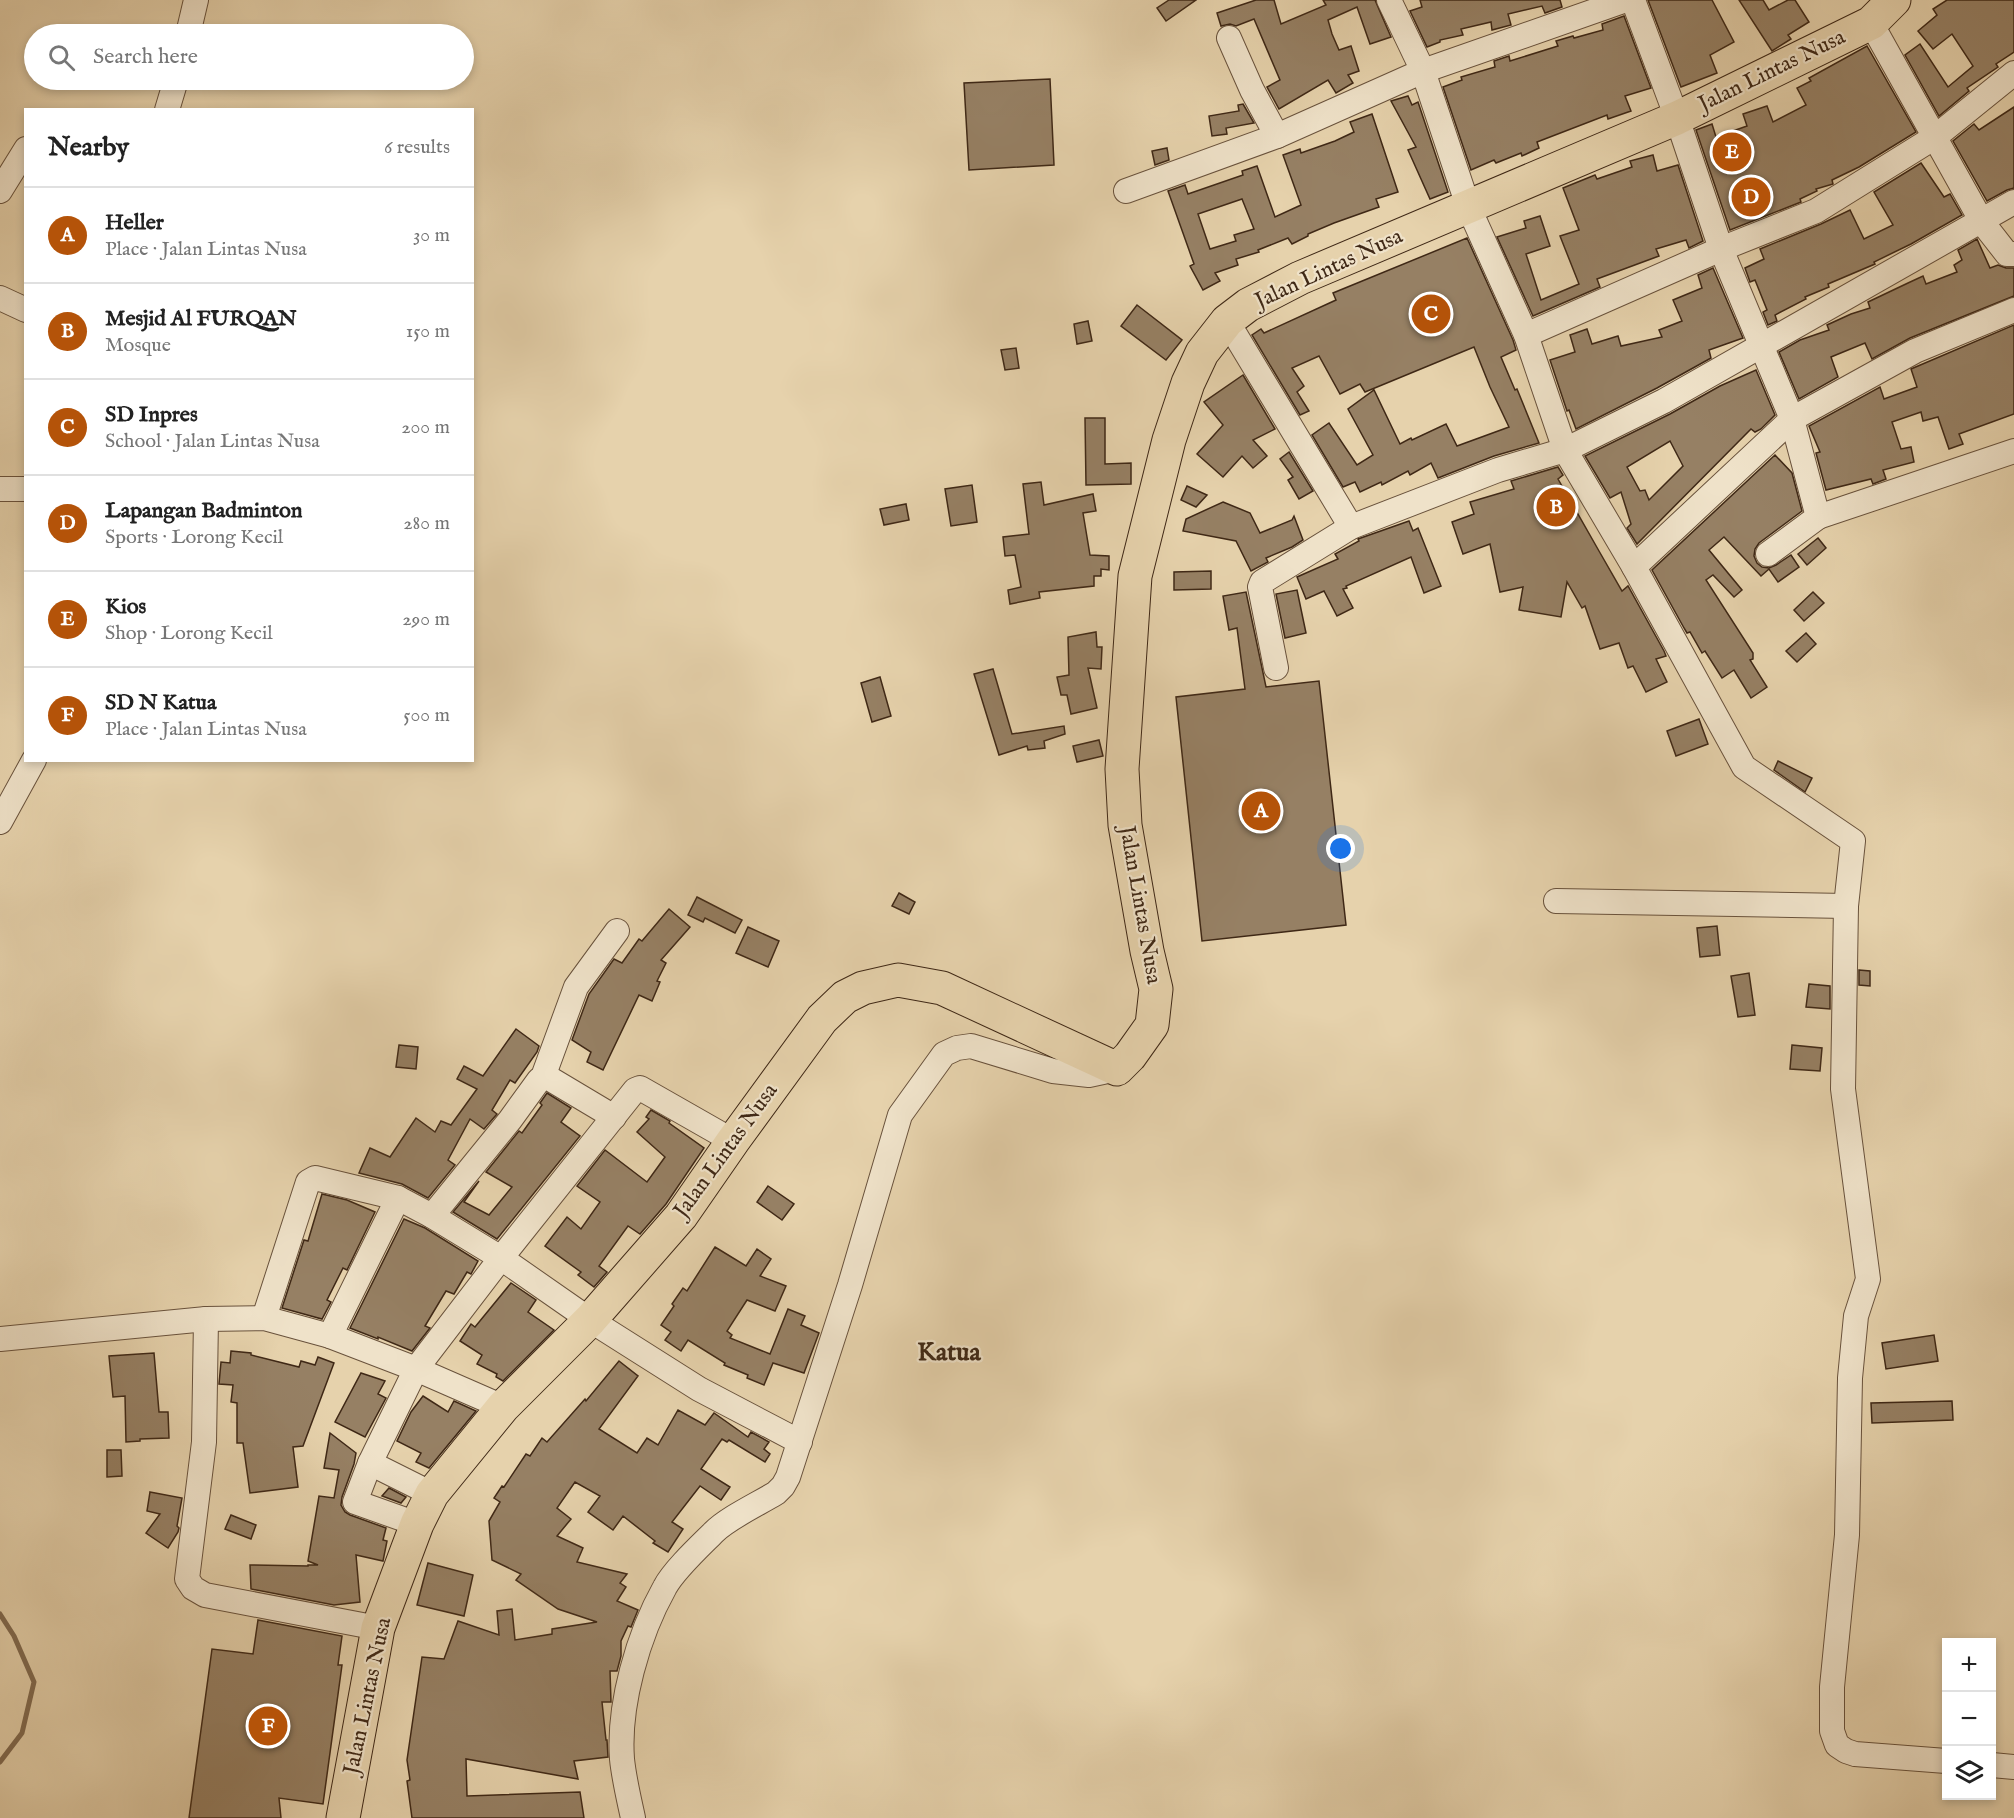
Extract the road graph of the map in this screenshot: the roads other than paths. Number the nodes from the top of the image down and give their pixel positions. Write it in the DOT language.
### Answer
graph roads {
  1 [pos="196,0"];
  2 [pos="1389,0"];
  3 [pos="1626,0"];
  4 [pos="1633,0"];
  5 [pos="1894,0"];
  6 [pos="1872,23"];
  7 [pos="190,24"];
  8 [pos="1228,38"];
  9 [pos="1423,71"];
  10 [pos="2014,73"];
  11 [pos="173,90"];
  12 [pos="168,108"];
  13 [pos="1677,118"];
  14 [pos="1277,136"];
  15 [pos="1935,137"];
  16 [pos="24,152"];
  17 [pos="0,191"];
  18 [pos="1126,192"];
  19 [pos="2014,202"];
  20 [pos="1468,206"];
  21 [pos="1982,222"];
  22 [pos="1721,249"];
  23 [pos="2014,254"];
  24 [pos="0,298"];
  25 [pos="24,309"];
  26 [pos="2014,310"];
  27 [pos="1227,321"];
  28 [pos="1526,335"];
  29 [pos="1761,345"];
  30 [pos="1792,419"];
  31 [pos="1565,450"];
  32 [pos="2014,451"];
  33 [pos="0,489"];
  34 [pos="24,489"];
  35 [pos="1818,517"];
  36 [pos="1351,527"];
  37 [pos="1768,554"];
  38 [pos="1634,567"];
  39 [pos="1276,668"];
  40 [pos="33,762"];
  41 [pos="0,822"];
  42 [pos="1556,901"];
  43 [pos="1846,906"];
  44 [pos="617,931"];
  45 [pos="1117,1069"];
  46 [pos="543,1077"];
  47 [pos="614,1117"];
  48 [pos="733,1141"];
  49 [pos="398,1198"];
  50 [pos="432,1216"];
  51 [pos="501,1258"];
  52 [pos="264,1318"];
  53 [pos="206,1319"];
  54 [pos="590,1320"];
  55 [pos="330,1336"];
  56 [pos="0,1339"];
  57 [pos="416,1369"];
  58 [pos="503,1407"];
  59 [pos="800,1442"];
  60 [pos="370,1463"];
  61 [pos="432,1494"];
  62 [pos="417,1524"];
  63 [pos="378,1628"];
  64 [pos="1942,1761"];
  65 [pos="1996,1765"];
  66 [pos="2014,1767"];
  67 [pos="343,1818"];
  68 [pos="633,1818"];
  1 -- 7 [label="street"];
  2 -- 9 [label="street"];
  3 -- 9 [label="street"];
  4 -- 13 [label="street"];
  5 -- 6 [label="highway, Jalan Lintas Nusa"];
  6 -- 13 [label="highway, Jalan Lintas Nusa"];
  6 -- 15 [label="street"];
  8 -- 14 [label="street"];
  9 -- 14 [label="street"];
  9 -- 20 [label="street"];
  10 -- 15 [label="street"];
  11 -- 12 [label="street"];
  13 -- 20 [label="highway, Jalan Lintas Nusa"];
  13 -- 22 [label="street"];
  14 -- 18 [label="street"];
  15 -- 21 [label="street"];
  15 -- 22 [label="street"];
  16 -- 17 [label="street"];
  19 -- 21 [label="street"];
  20 -- 27 [label="highway, Jalan Lintas Nusa"];
  20 -- 28 [label="street"];
  21 -- 23 [label="street"];
  21 -- 29 [label="street"];
  22 -- 28 [label="street"];
  22 -- 29 [label="street"];
  24 -- 25 [label="street"];
  26 -- 30 [label="street"];
  27 -- 36 [label="street"];
  27 -- 45 [label="highway, Jalan Lintas Nusa"];
  28 -- 31 [label="street"];
  29 -- 30 [label="street"];
  29 -- 31 [label="street"];
  30 -- 35 [label="street"];
  30 -- 38 [label="street"];
  31 -- 36 [label="street"];
  31 -- 38 [label="street"];
  32 -- 35 [label="street"];
  33 -- 34 [label="street"];
  35 -- 37 [label="street"];
  36 -- 39 [label="street"];
  38 -- 43 [label="street"];
  40 -- 41 [label="street"];
  42 -- 43 [label="street"];
  43 -- 64 [label="street"];
  44 -- 46 [label="street"];
  45 -- 48 [label="highway, Jalan Lintas Nusa"];
  45 -- 59 [label="street"];
  46 -- 47 [label="street"];
  46 -- 50 [label="street"];
  47 -- 48 [label="street"];
  47 -- 51 [label="street"];
  48 -- 54 [label="highway, Jalan Lintas Nusa"];
  49 -- 50 [label="street"];
  49 -- 52 [label="street"];
  49 -- 55 [label="street"];
  50 -- 51 [label="street"];
  51 -- 54 [label="street"];
  51 -- 57 [label="street"];
  52 -- 53 [label="street"];
  52 -- 55 [label="street"];
  53 -- 56 [label="street"];
  53 -- 63 [label="street"];
  54 -- 58 [label="highway, Jalan Lintas Nusa"];
  54 -- 59 [label="street"];
  55 -- 57 [label="street"];
  57 -- 58 [label="street"];
  57 -- 60 [label="street"];
  58 -- 61 [label="highway, Jalan Lintas Nusa"];
  59 -- 68 [label="street"];
  60 -- 61 [label="street"];
  60 -- 62 [label="street"];
  61 -- 62 [label="highway, Jalan Lintas Nusa"];
  62 -- 63 [label="highway, Jalan Lintas Nusa"];
  63 -- 67 [label="highway, Jalan Lintas Nusa"];
  65 -- 66 [label="street"];
}
